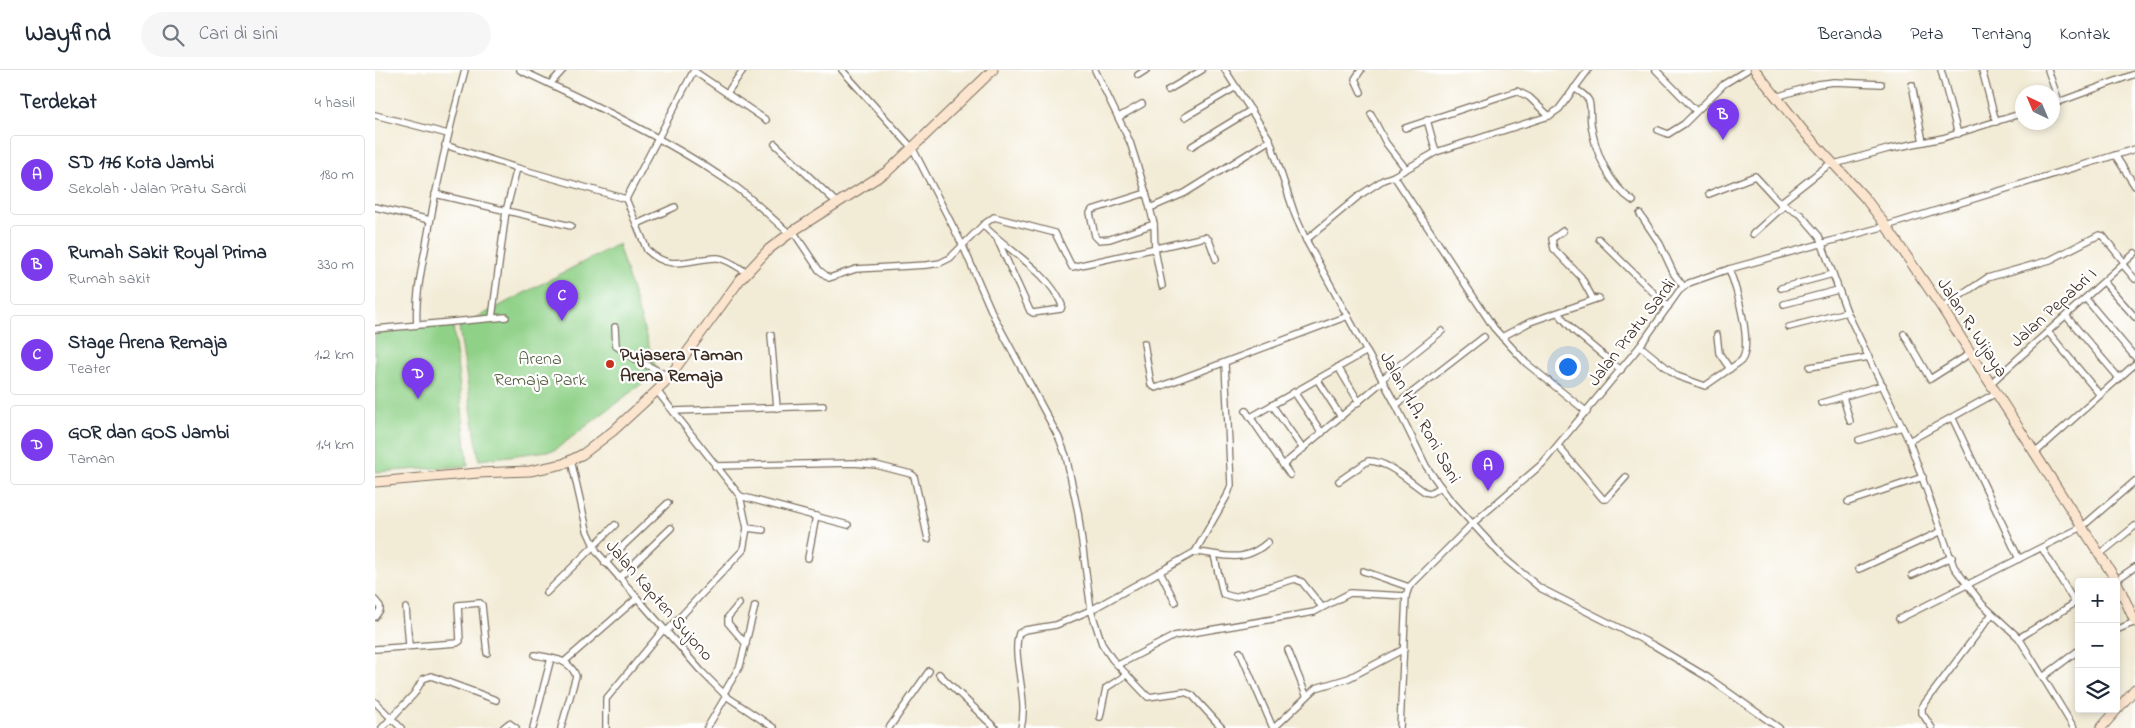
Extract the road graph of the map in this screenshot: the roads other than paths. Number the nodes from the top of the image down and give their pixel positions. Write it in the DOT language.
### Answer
graph roads {
  1 [pos="465,70"];
  2 [pos="520,70"];
  3 [pos="563,70"];
  4 [pos="694,70"];
  5 [pos="743,70"];
  6 [pos="842,70"];
  7 [pos="993,70"];
  8 [pos="1095,70"];
  9 [pos="1146,70"];
  10 [pos="1202,70"];
  11 [pos="1225,70"];
  12 [pos="1361,70"];
  13 [pos="1588,70"];
  14 [pos="1747,70"];
  15 [pos="1941,70"];
  16 [pos="1982,70"];
  17 [pos="2048,70"];
  18 [pos="1658,71"];
  19 [pos="1759,71"];
  20 [pos="2127,73"];
  21 [pos="2135,74"];
  22 [pos="1138,75"];
  23 [pos="550,84"];
  24 [pos="1881,84"];
  25 [pos="1913,85"];
  26 [pos="2053,85"];
  27 [pos="1236,87"];
  28 [pos="1574,88"];
  29 [pos="1168,90"];
  30 [pos="1361,92"];
  31 [pos="727,93"];
  32 [pos="1776,97"];
  33 [pos="2060,102"];
  34 [pos="1142,104"];
  35 [pos="1251,110"];
  36 [pos="1696,111"];
  37 [pos="1371,114"];
  38 [pos="375,115"];
  39 [pos="1549,116"];
  40 [pos="2015,116"];
  41 [pos="1119,117"];
  42 [pos="1185,117"];
  43 [pos="767,120"];
  44 [pos="1427,120"];
  45 [pos="1996,122"];
  46 [pos="1405,128"];
  47 [pos="1658,130"];
  48 [pos="448,134"];
  49 [pos="1958,134"];
  50 [pos="656,138"];
  51 [pos="1269,140"];
  52 [pos="1923,142"];
  53 [pos="445,144"];
  54 [pos="775,144"];
  55 [pos="1192,146"];
  56 [pos="913,149"];
  57 [pos="2135,149"];
  58 [pos="1436,152"];
  59 [pos="2115,155"];
  60 [pos="1834,164"];
  61 [pos="517,168"];
  62 [pos="1406,169"];
  63 [pos="1394,176"];
  64 [pos="2135,186"];
  65 [pos="1146,193"];
  66 [pos="435,194"];
  67 [pos="1709,194"];
  68 [pos="626,199"];
  69 [pos="1633,201"];
  70 [pos="838,204"];
  71 [pos="1782,205"];
  72 [pos="375,207"];
  73 [pos="675,207"];
  74 [pos="1150,208"];
  75 [pos="506,211"];
  76 [pos="1640,214"];
  77 [pos="430,220"];
  78 [pos="637,224"];
  79 [pos="1154,224"];
  80 [pos="983,225"];
  81 [pos="571,226"];
  82 [pos="1886,226"];
  83 [pos="1563,231"];
  84 [pos="791,232"];
  85 [pos="1753,234"];
  86 [pos="1599,239"];
  87 [pos="1306,240"];
  88 [pos="998,241"];
  89 [pos="1822,242"];
  90 [pos="963,246"];
  91 [pos="1155,250"];
  92 [pos="2135,253"];
  93 [pos="1216,259"];
  94 [pos="2124,264"];
  95 [pos="1729,269"];
  96 [pos="746,272"];
  97 [pos="1833,274"];
  98 [pos="2135,279"];
  99 [pos="2104,282"];
  100 [pos="1162,286"];
  101 [pos="1683,286"];
  102 [pos="1781,288"];
  103 [pos="1838,290"];
  104 [pos="2086,299"];
  105 [pos="1784,304"];
  106 [pos="1668,307"];
  107 [pos="1942,308"];
  108 [pos="1847,312"];
  109 [pos="1558,313"];
  110 [pos="1348,316"];
  111 [pos="506,317"];
  112 [pos="2067,317"];
  113 [pos="2135,317"];
  114 [pos="492,318"];
  115 [pos="417,324"];
  116 [pos="615,327"];
  117 [pos="1789,327"];
  118 [pos="375,329"];
  119 [pos="1442,331"];
  120 [pos="2049,333"];
  121 [pos="1903,334"];
  122 [pos="1717,335"];
  123 [pos="771,336"];
  124 [pos="1484,337"];
  125 [pos="1502,337"];
  126 [pos="1144,342"];
  127 [pos="1640,346"];
  128 [pos="1367,351"];
  129 [pos="1971,353"];
  130 [pos="1869,357"];
  131 [pos="2135,357"];
  132 [pos="1225,364"];
  133 [pos="2135,364"];
  134 [pos="1338,367"];
  135 [pos="1810,367"];
  136 [pos="1730,369"];
  137 [pos="1621,370"];
  138 [pos="670,377"];
  139 [pos="2119,378"];
  140 [pos="1317,379"];
  141 [pos="1383,380"];
  142 [pos="1991,383"];
  143 [pos="1883,385"];
  144 [pos="657,391"];
  145 [pos="1294,392"];
  146 [pos="1996,393"];
  147 [pos="2100,395"];
  148 [pos="1843,397"];
  149 [pos="1359,402"];
  150 [pos="1821,403"];
  151 [pos="1272,404"];
  152 [pos="1396,405"];
  153 [pos="823,406"];
  154 [pos="777,408"];
  155 [pos="675,411"];
  156 [pos="1247,411"];
  157 [pos="1587,412"];
  158 [pos="1251,417"];
  159 [pos="1341,417"];
  160 [pos="1953,419"];
  161 [pos="1850,420"];
  162 [pos="1902,427"];
  163 [pos="1322,433"];
  164 [pos="1859,440"];
  165 [pos="1909,441"];
  166 [pos="1558,446"];
  167 [pos="1303,449"];
  168 [pos="2035,453"];
  169 [pos="571,460"];
  170 [pos="1283,465"];
  171 [pos="715,466"];
  172 [pos="1290,475"];
  173 [pos="1626,477"];
  174 [pos="1923,477"];
  175 [pos="1339,481"];
  176 [pos="2135,481"];
  177 [pos="375,482"];
  178 [pos="1441,487"];
  179 [pos="740,496"];
  180 [pos="1848,502"];
  181 [pos="667,503"];
  182 [pos="816,516"];
  183 [pos="1472,524"];
  184 [pos="615,525"];
  185 [pos="848,525"];
  186 [pos="2135,526"];
  187 [pos="2082,527"];
  188 [pos="671,528"];
  189 [pos="747,528"];
  190 [pos="763,530"];
  191 [pos="1942,531"];
  192 [pos="928,539"];
  193 [pos="1268,542"];
  194 [pos="593,545"];
  195 [pos="2042,548"];
  196 [pos="1195,552"];
  197 [pos="2100,554"];
  198 [pos="1214,555"];
  199 [pos="1951,557"];
  200 [pos="808,558"];
  201 [pos="2019,559"];
  202 [pos="605,563"];
  203 [pos="2135,567"];
  204 [pos="1859,569"];
  205 [pos="1363,571"];
  206 [pos="1160,572"];
  207 [pos="1912,575"];
  208 [pos="619,578"];
  209 [pos="2115,578"];
  210 [pos="2119,578"];
  211 [pos="1967,584"];
  212 [pos="1409,587"];
  213 [pos="2120,589"];
  214 [pos="546,593"];
  215 [pos="1406,596"];
  216 [pos="636,599"];
  217 [pos="375,600"];
  218 [pos="1175,602"];
  219 [pos="739,604"];
  220 [pos="755,606"];
  221 [pos="406,608"];
  222 [pos="1322,608"];
  223 [pos="1091,610"];
  224 [pos="1992,614"];
  225 [pos="375,617"];
  226 [pos="1899,619"];
  227 [pos="2135,622"];
  228 [pos="2120,628"];
  229 [pos="665,630"];
  230 [pos="2019,638"];
  231 [pos="746,644"];
  232 [pos="409,645"];
  233 [pos="375,649"];
  234 [pos="1404,649"];
  235 [pos="1288,650"];
  236 [pos="1240,652"];
  237 [pos="487,653"];
  238 [pos="2075,653"];
  239 [pos="535,655"];
  240 [pos="551,658"];
  241 [pos="564,662"];
  242 [pos="1118,665"];
  243 [pos="929,671"];
  244 [pos="939,674"];
  245 [pos="1126,675"];
  246 [pos="2043,677"];
  247 [pos="2135,689"];
  248 [pos="725,694"];
  249 [pos="1306,695"];
  250 [pos="496,700"];
  251 [pos="375,702"];
  252 [pos="1100,717"];
  253 [pos="391,719"];
  254 [pos="765,726"];
  255 [pos="382,728"];
  256 [pos="401,728"];
  257 [pos="503,728"];
  258 [pos="516,728"];
  259 [pos="533,728"];
  260 [pos="561,728"];
  261 [pos="606,728"];
  262 [pos="707,728"];
  263 [pos="774,728"];
  264 [pos="889,728"];
  265 [pos="995,728"];
  266 [pos="1021,728"];
  267 [pos="1221,728"];
  268 [pos="1273,728"];
  269 [pos="1399,728"];
  270 [pos="1779,728"];
  271 [pos="1932,728"];
  272 [pos="2074,728"];
  273 [pos="2101,728"];
  1 -- 48 [label="street"];
  2 -- 23 [label="street"];
  3 -- 23 [label="street"];
  4 -- 31 [label="street"];
  4 -- 50 [label="street"];
  5 -- 31 [label="street"];
  6 -- 56 [label="street"];
  7 -- 56 [label="main road"];
  8 -- 41 [label="street"];
  9 -- 22 [label="street"];
  10 -- 29 [label="street"];
  11 -- 27 [label="street, Jalan H.A. Roni Sani"];
  12 -- 30 [label="street"];
  13 -- 28 [label="street"];
  14 -- 36 [label="street"];
  15 -- 49 [label="street"];
  16 -- 45 [label="street"];
  17 -- 26 [label="street"];
  18 -- 36 [label="street"];
  19 -- 32 [label="main road, Jalan R. Wijaya"];
  20 -- 21 [label="street"];
  20 -- 33 [label="street"];
  23 -- 50 [label="street"];
  24 -- 32 [label="street"];
  25 -- 52 [label="street"];
  27 -- 35 [label="street, Jalan H.A. Roni Sani"];
  27 -- 42 [label="street"];
  28 -- 39 [label="street"];
  28 -- 69 [label="street"];
  31 -- 43 [label="street"];
  32 -- 60 [label="main road, Jalan R. Wijaya"];
  34 -- 41 [label="street"];
  35 -- 51 [label="street, Jalan H.A. Roni Sani"];
  35 -- 55 [label="street"];
  36 -- 47 [label="street"];
  37 -- 62 [label="street"];
  38 -- 48 [label="street"];
  39 -- 44 [label="street"];
  39 -- 58 [label="street"];
  40 -- 45 [label="street"];
  41 -- 65 [label="street"];
  44 -- 46 [label="street"];
  44 -- 58 [label="street"];
  45 -- 49 [label="street"];
  48 -- 53 [label="street"];
  49 -- 52 [label="street"];
  50 -- 68 [label="street"];
  50 -- 84 [label="street"];
  51 -- 74 [label="street"];
  51 -- 87 [label="street, Jalan H.A. Roni Sani"];
  52 -- 60 [label="street"];
  53 -- 61 [label="street"];
  53 -- 66 [label="street"];
  54 -- 70 [label="street"];
  56 -- 70 [label="main road"];
  56 -- 90 [label="street"];
  57 -- 59 [label="street, Jalan Pratu Sardi"];
  58 -- 62 [label="street"];
  59 -- 64 [label="street"];
  59 -- 82 [label="street, Jalan Pratu Sardi"];
  60 -- 71 [label="street"];
  60 -- 82 [label="main road, Jalan R. Wijaya"];
  61 -- 68 [label="street"];
  61 -- 75 [label="street"];
  62 -- 63 [label="street"];
  63 -- 87 [label="street"];
  63 -- 125 [label="street"];
  65 -- 74 [label="street"];
  65 -- 79 [label="street"];
  66 -- 75 [label="street"];
  66 -- 77 [label="street"];
  67 -- 71 [label="street"];
  68 -- 78 [label="street"];
  70 -- 84 [label="main road"];
  71 -- 85 [label="street"];
  71 -- 89 [label="street"];
  72 -- 77 [label="street"];
  73 -- 78 [label="street"];
  74 -- 79 [label="street"];
  75 -- 81 [label="street"];
  75 -- 114 [label="street"];
  76 -- 101 [label="street"];
  77 -- 115 [label="street"];
  78 -- 96 [label="street"];
  79 -- 91 [label="street"];
  80 -- 88 [label="street"];
  80 -- 90 [label="street"];
  80 -- 91 [label="street"];
  82 -- 89 [label="street, Jalan Pratu Sardi"];
  82 -- 107 [label="main road, Jalan R. Wijaya"];
  83 -- 109 [label="street"];
  84 -- 90 [label="street"];
  84 -- 96 [label="main road"];
  86 -- 106 [label="street"];
  87 -- 110 [label="street, Jalan H.A. Roni Sani"];
  88 -- 88 [label="street"];
  89 -- 95 [label="street, Jalan Pratu Sardi"];
  89 -- 97 [label="street"];
  90 -- 223 [label="street"];
  91 -- 93 [label="street"];
  91 -- 100 [label="street"];
  92 -- 94 [label="street, Jalan Pepabri I"];
  94 -- 98 [label="street"];
  94 -- 99 [label="street, Jalan Pepabri I"];
  94 -- 107 [label="street"];
  95 -- 101 [label="street, Jalan Pratu Sardi"];
  95 -- 136 [label="street"];
  96 -- 138 [label="main road"];
  97 -- 102 [label="street"];
  97 -- 103 [label="street"];
  99 -- 104 [label="street, Jalan Pepabri I"];
  99 -- 113 [label="street"];
  101 -- 106 [label="street, Jalan Pratu Sardi"];
  103 -- 105 [label="street"];
  103 -- 108 [label="street"];
  104 -- 112 [label="street, Jalan Pepabri I"];
  104 -- 131 [label="street"];
  106 -- 127 [label="street, Jalan Pratu Sardi"];
  107 -- 129 [label="main road, Jalan R. Wijaya"];
  108 -- 117 [label="street"];
  108 -- 130 [label="street"];
  109 -- 125 [label="street"];
  109 -- 137 [label="street"];
  110 -- 128 [label="street, Jalan H.A. Roni Sani"];
  110 -- 132 [label="street"];
  111 -- 114 [label="street"];
  112 -- 120 [label="street, Jalan Pepabri I"];
  112 -- 139 [label="street"];
  114 -- 115 [label="street"];
  115 -- 118 [label="street"];
  116 -- 138 [label="street"];
  119 -- 141 [label="street"];
  120 -- 142 [label="street, Jalan Pepabri I"];
  120 -- 147 [label="street"];
  121 -- 129 [label="street"];
  122 -- 136 [label="street"];
  123 -- 154 [label="street"];
  124 -- 152 [label="street"];
  125 -- 157 [label="street"];
  126 -- 132 [label="street"];
  127 -- 136 [label="street"];
  127 -- 137 [label="street, Jalan Pratu Sardi"];
  128 -- 134 [label="street"];
  128 -- 141 [label="street, Jalan H.A. Roni Sani"];
  129 -- 142 [label="main road, Jalan R. Wijaya"];
  130 -- 135 [label="street"];
  130 -- 143 [label="street"];
  132 -- 196 [label="street"];
  133 -- 139 [label="street"];
  134 -- 140 [label="street"];
  134 -- 149 [label="street"];
  137 -- 157 [label="street, Jalan Pratu Sardi"];
  138 -- 144 [label="main road"];
  139 -- 147 [label="street"];
  140 -- 145 [label="street"];
  140 -- 159 [label="street"];
  141 -- 149 [label="street"];
  141 -- 152 [label="street, Jalan H.A. Roni Sani"];
  142 -- 146 [label="main road, Jalan R. Wijaya"];
  143 -- 148 [label="street"];
  143 -- 162 [label="street"];
  144 -- 155 [label="street"];
  144 -- 169 [label="main road"];
  145 -- 151 [label="street"];
  145 -- 163 [label="street"];
  146 -- 160 [label="street"];
  146 -- 168 [label="main road, Jalan R. Wijaya"];
  147 -- 168 [label="street"];
  148 -- 150 [label="street"];
  148 -- 161 [label="street"];
  149 -- 159 [label="street"];
  151 -- 158 [label="street"];
  151 -- 167 [label="street"];
  152 -- 178 [label="street, Jalan H.A. Roni Sani"];
  153 -- 154 [label="street"];
  154 -- 155 [label="street"];
  155 -- 171 [label="street"];
  156 -- 158 [label="street"];
  157 -- 166 [label="street, Jalan Pratu Sardi"];
  158 -- 170 [label="street"];
  159 -- 163 [label="street"];
  160 -- 165 [label="street"];
  160 -- 201 [label="street"];
  162 -- 164 [label="street"];
  162 -- 165 [label="street"];
  163 -- 167 [label="street"];
  165 -- 174 [label="street"];
  166 -- 173 [label="street"];
  166 -- 183 [label="street, Jalan Pratu Sardi"];
  167 -- 170 [label="street"];
  168 -- 187 [label="main road, Jalan R. Wijaya"];
  169 -- 177 [label="main road"];
  169 -- 194 [label="street, Jalan Kapten Sujono"];
  170 -- 172 [label="street"];
  171 -- 179 [label="street"];
  171 -- 192 [label="street"];
  174 -- 180 [label="street"];
  174 -- 191 [label="street"];
  175 -- 178 [label="street"];
  176 -- 187 [label="street"];
  178 -- 183 [label="street, Jalan H.A. Roni Sani"];
  179 -- 182 [label="street"];
  179 -- 189 [label="street"];
  181 -- 202 [label="street"];
  182 -- 185 [label="street"];
  182 -- 200 [label="street"];
  183 -- 212 [label="street, Jalan Pratu Sardi"];
  183 -- 270 [label="street, Jalan H.A. Roni Sani"];
  184 -- 194 [label="street"];
  186 -- 197 [label="street"];
  187 -- 195 [label="street"];
  187 -- 197 [label="main road, Jalan R. Wijaya"];
  188 -- 208 [label="street"];
  189 -- 190 [label="street"];
  189 -- 229 [label="street"];
  191 -- 199 [label="street"];
  191 -- 204 [label="street"];
  193 -- 198 [label="street"];
  194 -- 202 [label="street, Jalan Kapten Sujono"];
  194 -- 214 [label="street"];
  195 -- 201 [label="street"];
  195 -- 230 [label="street"];
  196 -- 198 [label="street"];
  196 -- 206 [label="street"];
  197 -- 209 [label="main road, Jalan R. Wijaya"];
  198 -- 222 [label="street"];
  199 -- 207 [label="street"];
  199 -- 211 [label="street"];
  201 -- 211 [label="street"];
  202 -- 208 [label="street, Jalan Kapten Sujono"];
  203 -- 210 [label="street"];
  205 -- 212 [label="street"];
  206 -- 218 [label="street"];
  206 -- 223 [label="street"];
  208 -- 216 [label="street, Jalan Kapten Sujono"];
  211 -- 224 [label="street"];
  211 -- 226 [label="street"];
  212 -- 215 [label="street"];
  213 -- 227 [label="main road, Jalan R. Wijaya"];
  215 -- 222 [label="street"];
  215 -- 234 [label="street"];
  216 -- 229 [label="street, Jalan Kapten Sujono"];
  216 -- 241 [label="street"];
  217 -- 225 [label="street"];
  219 -- 231 [label="street"];
  220 -- 231 [label="street"];
  221 -- 232 [label="street"];
  222 -- 242 [label="street"];
  223 -- 242 [label="street"];
  223 -- 266 [label="street"];
  224 -- 230 [label="street"];
  224 -- 271 [label="street"];
  227 -- 228 [label="street"];
  229 -- 248 [label="street, Jalan Kapten Sujono"];
  229 -- 261 [label="street"];
  230 -- 246 [label="street"];
  231 -- 248 [label="street"];
  232 -- 233 [label="street"];
  232 -- 237 [label="street"];
  234 -- 249 [label="street"];
  234 -- 269 [label="street"];
  235 -- 249 [label="street"];
  236 -- 268 [label="street"];
  238 -- 246 [label="street"];
  239 -- 240 [label="street"];
  240 -- 241 [label="street"];
  240 -- 259 [label="street"];
  241 -- 260 [label="street"];
  242 -- 245 [label="street"];
  243 -- 264 [label="street"];
  244 -- 265 [label="street"];
  245 -- 252 [label="street"];
  245 -- 267 [label="street"];
  246 -- 272 [label="street"];
  247 -- 273 [label="main road"];
  248 -- 254 [label="street, Jalan Kapten Sujono"];
  248 -- 262 [label="street"];
  249 -- 268 [label="street"];
  250 -- 253 [label="street"];
  251 -- 253 [label="street"];
  253 -- 255 [label="street"];
  253 -- 256 [label="street"];
  254 -- 263 [label="street, Jalan Kapten Sujono"];
  257 -- 258 [label="street"];
}
